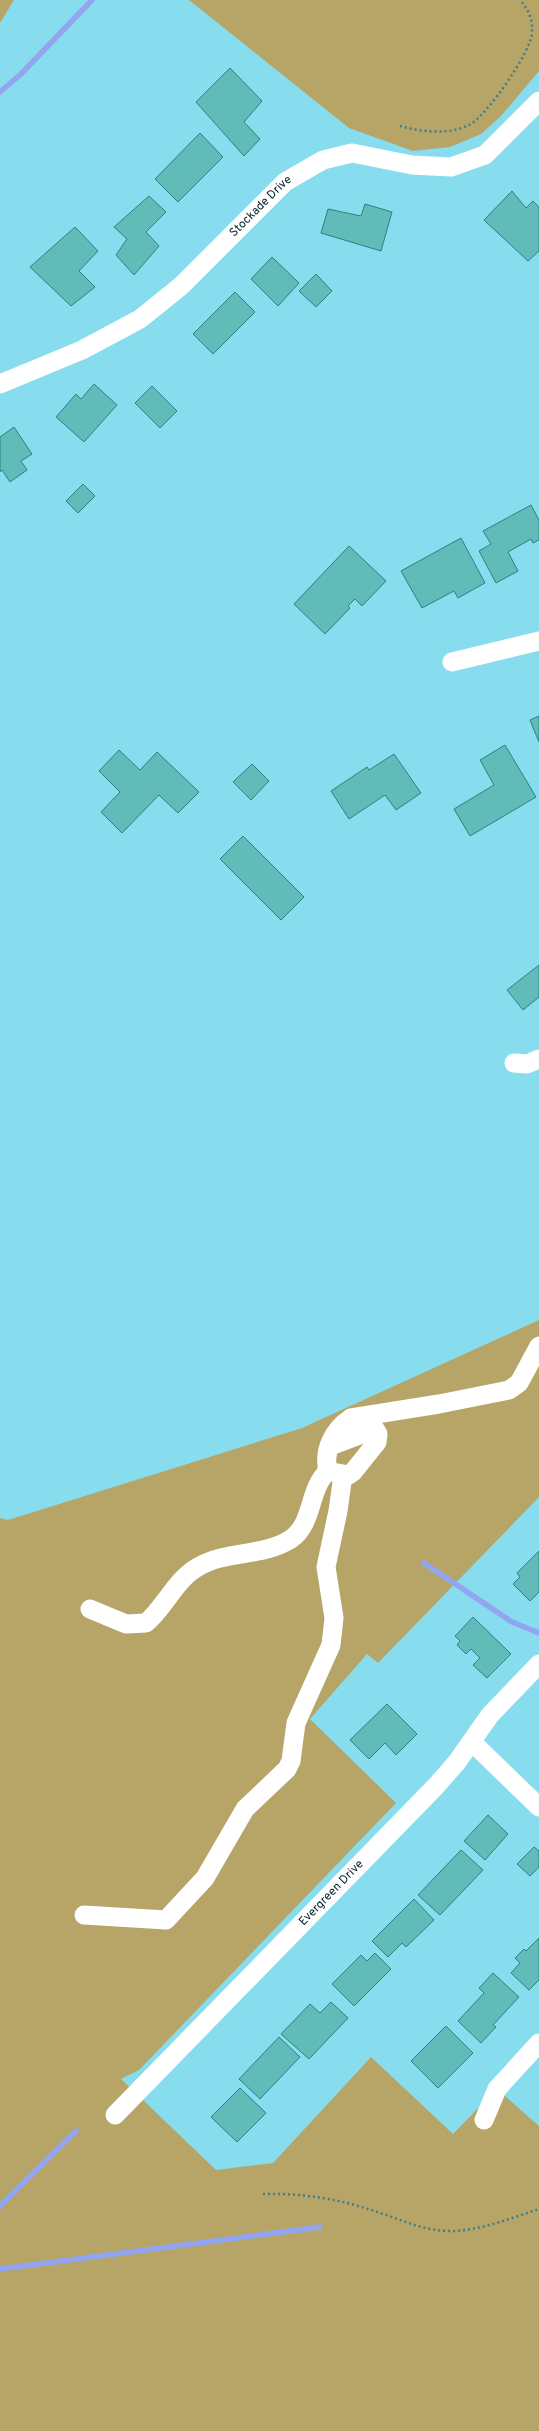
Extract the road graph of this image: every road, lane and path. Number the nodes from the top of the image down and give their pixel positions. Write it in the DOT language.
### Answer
graph roads {
  1 [pos="520,0"];
  2 [pos="539,101"];
  3 [pos="400,126"];
  4 [pos="0,384"];
  5 [pos="539,641"];
  6 [pos="452,662"];
  7 [pos="539,1059"];
  8 [pos="514,1063"];
  9 [pos="539,1346"];
  10 [pos="330,1446"];
  11 [pos="336,1473"];
  12 [pos="90,1609"];
  13 [pos="539,1664"];
  14 [pos="472,1742"];
  15 [pos="539,1807"];
  16 [pos="84,1915"];
  17 [pos="539,2043"];
  18 [pos="115,2115"];
  19 [pos="484,2120"];
  20 [pos="263,2194"];
  21 [pos="539,2209"];
  1 -- 3 [label="path"];
  2 -- 4 [label="street, Stockade Drive"];
  5 -- 6 [label="street"];
  7 -- 8 [label="street"];
  9 -- 10 [label="street"];
  10 -- 11 [label="street"];
  10 -- 11 [label="street"];
  11 -- 12 [label="street"];
  11 -- 16 [label="street"];
  13 -- 14 [label="street, Evergreen Drive"];
  14 -- 15 [label="street"];
  14 -- 18 [label="street, Evergreen Drive"];
  17 -- 19 [label="street"];
  20 -- 21 [label="path"];
}
